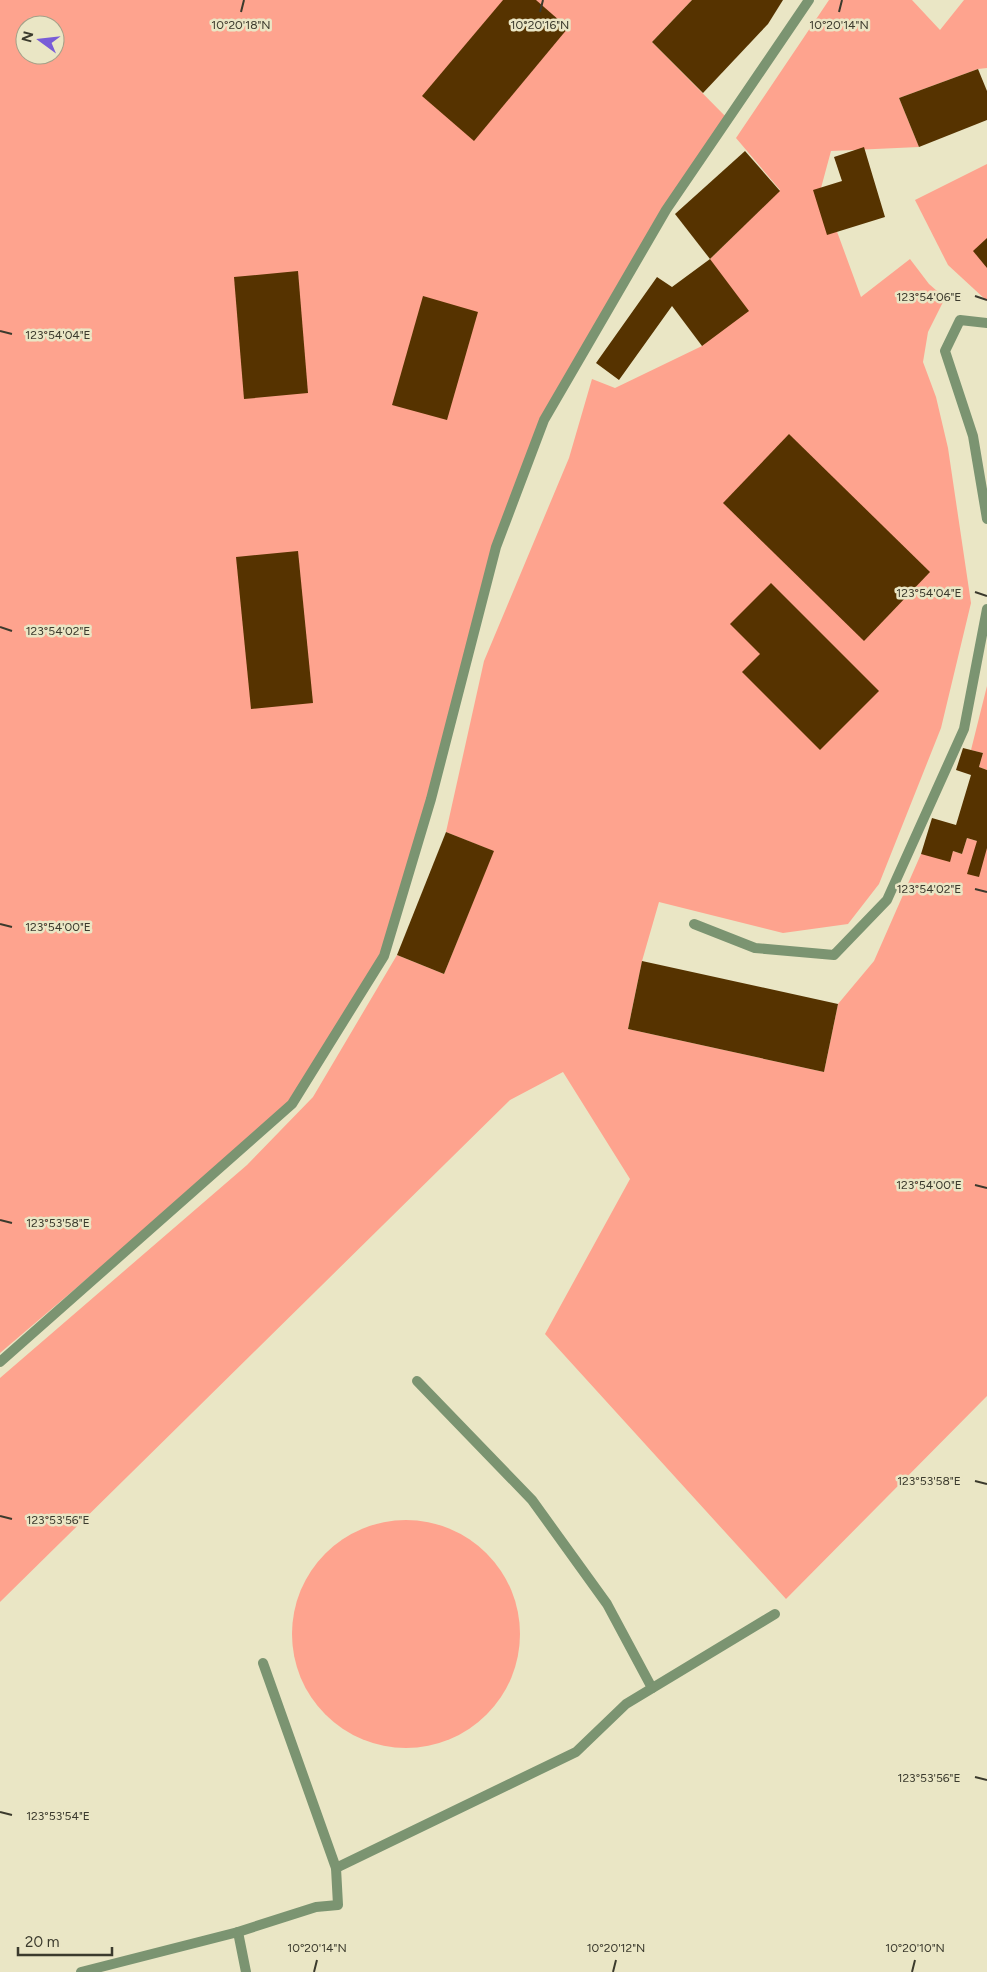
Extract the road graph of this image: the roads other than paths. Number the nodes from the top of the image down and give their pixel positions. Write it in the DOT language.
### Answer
graph roads {
  1 [pos="809,0"];
  2 [pos="987,323"];
  3 [pos="987,519"];
  4 [pos="987,609"];
  5 [pos="694,924"];
  6 [pos="0,1362"];
  7 [pos="417,1381"];
  8 [pos="775,1614"];
  9 [pos="263,1663"];
  10 [pos="652,1688"];
  11 [pos="336,1868"];
  12 [pos="238,1932"];
  13 [pos="81,1972"];
  14 [pos="246,1972"];
  1 -- 6 [label="street"];
  2 -- 3 [label="street"];
  4 -- 5 [label="street"];
  7 -- 10 [label="street"];
  8 -- 10 [label="street"];
  9 -- 11 [label="street"];
  10 -- 11 [label="street"];
  11 -- 12 [label="street"];
  12 -- 13 [label="street"];
  12 -- 14 [label="street"];
}
